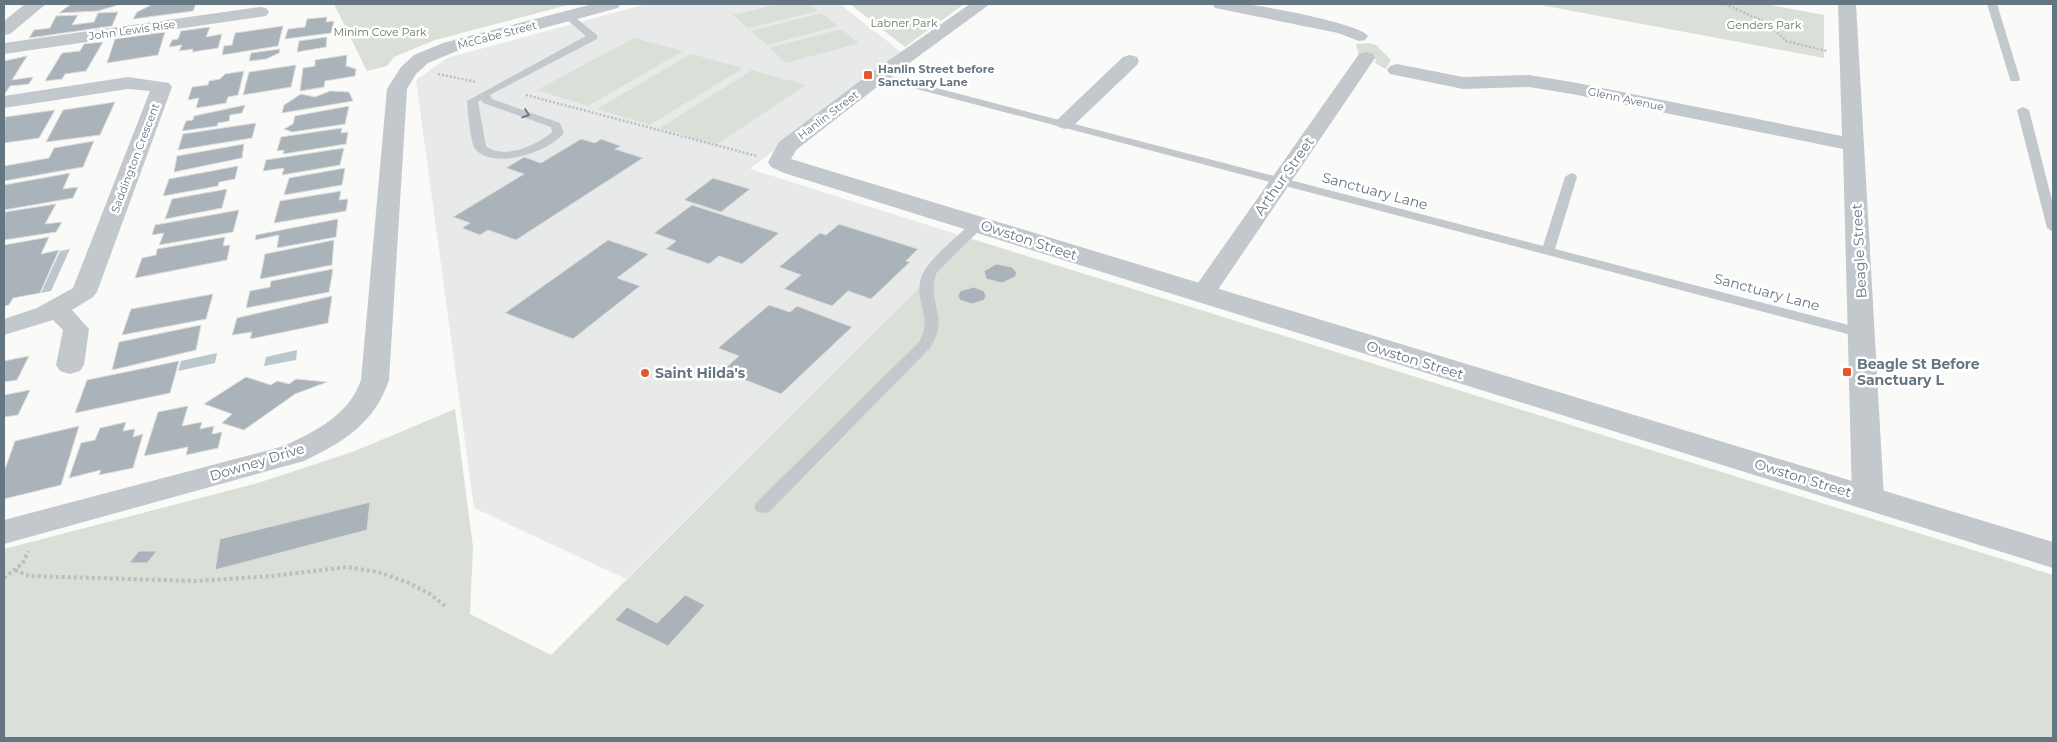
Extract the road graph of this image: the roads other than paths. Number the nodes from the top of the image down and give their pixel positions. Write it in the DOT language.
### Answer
graph roads {
  1 [pos="37,4"];
  2 [pos="612,4"];
  3 [pos="980,4"];
  4 [pos="1221,4"];
  5 [pos="1848,4"];
  6 [pos="1992,4"];
  7 [pos="260,12"];
  8 [pos="568,16"];
  9 [pos="4,30"];
  10 [pos="1358,36"];
  11 [pos="4,49"];
  12 [pos="1366,58"];
  13 [pos="1130,62"];
  14 [pos="1397,70"];
  15 [pos="879,76"];
  16 [pos="2015,79"];
  17 [pos="402,80"];
  18 [pos="484,94"];
  19 [pos="4,102"];
  20 [pos="2023,110"];
  21 [pos="1065,123"];
  22 [pos="1854,145"];
  23 [pos="779,162"];
  24 [pos="1571,177"];
  25 [pos="1280,182"];
  26 [pos="978,224"];
  27 [pos="2053,228"];
  28 [pos="1548,251"];
  29 [pos="1202,295"];
  30 [pos="57,309"];
  31 [pos="4,327"];
  32 [pos="1863,333"];
  33 [pos="70,365"];
  34 [pos="1868,498"];
  35 [pos="762,507"];
  36 [pos="4,532"];
  37 [pos="2053,555"];
  1 -- 9 [label="street"];
  2 -- 8 [label="street, McCabe Street"];
  3 -- 15 [label="street, Hanlin Street"];
  4 -- 10 [label="street"];
  5 -- 22 [label="street, Beagle Street"];
  6 -- 16 [label="lane"];
  7 -- 11 [label="street, John Lewis Rise"];
  8 -- 17 [label="street, McCabe Street"];
  8 -- 18 [label="lane"];
  12 -- 25 [label="street, Arthur Street"];
  13 -- 21 [label="street"];
  14 -- 22 [label="street, Glenn Avenue"];
  15 -- 21 [label="lane, Sanctuary Lane"];
  15 -- 23 [label="street, Hanlin Street"];
  17 -- 36 [label="street, Downey Drive"];
  18 -- 18 [label="lane, one-way"];
  19 -- 30 [label="street, Saddington Crescent"];
  20 -- 27 [label="lane"];
  21 -- 25 [label="lane, Sanctuary Lane"];
  22 -- 32 [label="street, Beagle Street"];
  23 -- 26 [label="street, Owston Street"];
  24 -- 28 [label="lane"];
  25 -- 28 [label="lane, Sanctuary Lane"];
  25 -- 29 [label="street, Arthur Street"];
  26 -- 29 [label="street, Owston Street"];
  26 -- 35 [label="lane"];
  28 -- 32 [label="lane, Sanctuary Lane"];
  29 -- 34 [label="street, Owston Street"];
  30 -- 31 [label="street, Saddington Crescent"];
  30 -- 33 [label="street"];
  32 -- 34 [label="street, Beagle Street"];
  34 -- 37 [label="street, Owston Street"];
}
